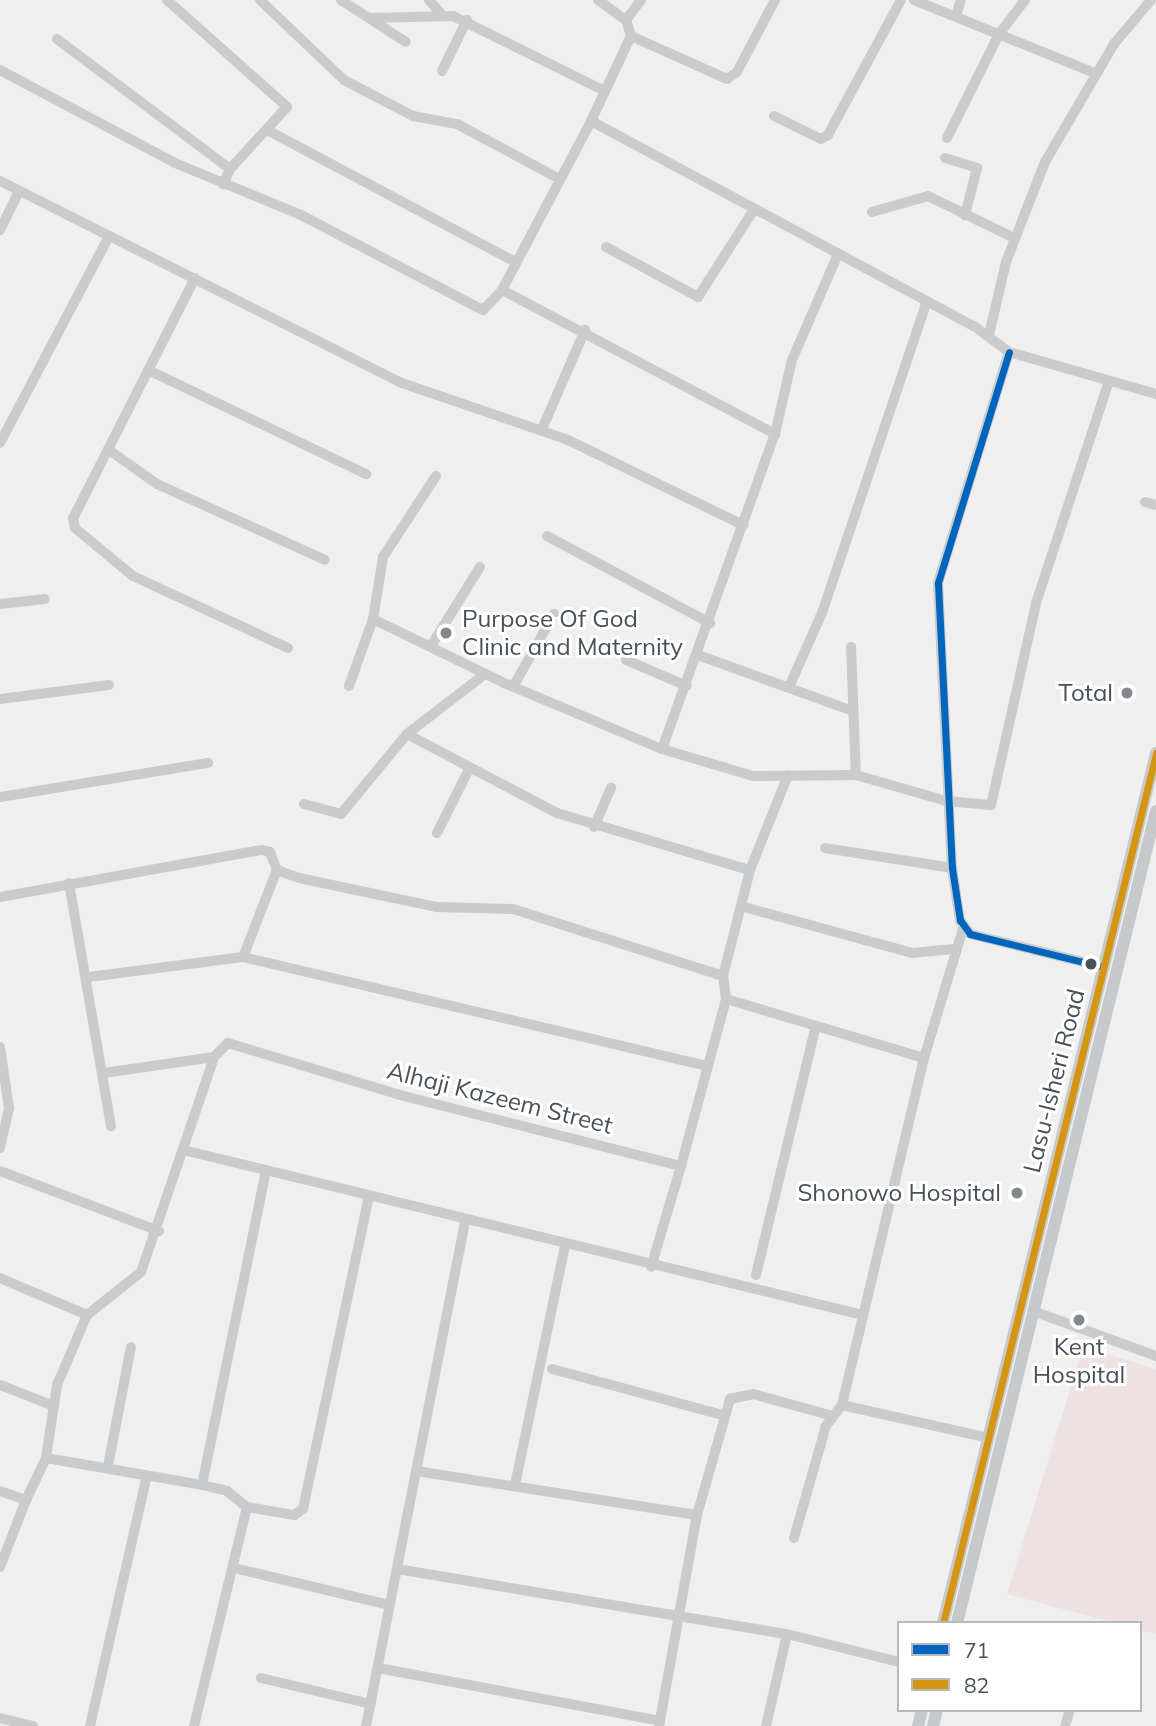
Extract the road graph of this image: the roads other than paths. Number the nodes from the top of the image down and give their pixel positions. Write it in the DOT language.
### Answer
graph roads {
  1 [pos="167,0"];
  2 [pos="260,0"];
  3 [pos="341,0"];
  4 [pos="429,0"];
  5 [pos="598,0"];
  6 [pos="641,0"];
  7 [pos="775,0"];
  8 [pos="901,0"];
  9 [pos="914,0"];
  10 [pos="961,0"];
  11 [pos="1025,0"];
  12 [pos="1151,0"];
  13 [pos="442,15"];
  14 [pos="956,16"];
  15 [pos="371,18"];
  16 [pos="467,20"];
  17 [pos="626,20"];
  18 [pos="999,34"];
  19 [pos="631,36"];
  20 [pos="57,39"];
  21 [pos="406,42"];
  22 [pos="0,70"];
  23 [pos="442,71"];
  24 [pos="1095,73"];
  25 [pos="605,91"];
  26 [pos="774,117"];
  27 [pos="591,121"];
  28 [pos="269,131"];
  29 [pos="947,138"];
  30 [pos="946,158"];
  31 [pos="230,169"];
  32 [pos="556,177"];
  33 [pos="0,181"];
  34 [pos="223,185"];
  35 [pos="19,191"];
  36 [pos="753,211"];
  37 [pos="872,212"];
  38 [pos="965,215"];
  39 [pos="0,230"];
  40 [pos="109,236"];
  41 [pos="1014,238"];
  42 [pos="606,247"];
  43 [pos="838,254"];
  44 [pos="515,262"];
  45 [pos="195,278"];
  46 [pos="502,290"];
  47 [pos="927,301"];
  48 [pos="585,330"];
  49 [pos="989,335"];
  50 [pos="1009,352"];
  51 [pos="148,370"];
  52 [pos="1109,381"];
  53 [pos="1156,394"];
  54 [pos="542,429"];
  55 [pos="775,434"];
  56 [pos="0,443"];
  57 [pos="109,450"];
  58 [pos="366,474"];
  59 [pos="436,476"];
  60 [pos="743,525"];
  61 [pos="547,536"];
  62 [pos="325,560"];
  63 [pos="481,567"];
  64 [pos="45,598"];
  65 [pos="0,604"];
  66 [pos="554,614"];
  67 [pos="373,619"];
  68 [pos="710,623"];
  69 [pos="431,646"];
  70 [pos="850,647"];
  71 [pos="288,648"];
  72 [pos="698,655"];
  73 [pos="626,660"];
  74 [pos="485,674"];
  75 [pos="109,685"];
  76 [pos="349,686"];
  77 [pos="687,686"];
  78 [pos="513,687"];
  79 [pos="789,687"];
  80 [pos="0,699"];
  81 [pos="853,711"];
  82 [pos="407,734"];
  83 [pos="662,749"];
  84 [pos="1156,753"];
  85 [pos="208,763"];
  86 [pos="469,769"];
  87 [pos="788,775"];
  88 [pos="856,775"];
  89 [pos="611,788"];
  90 [pos="0,797"];
  91 [pos="947,801"];
  92 [pos="304,804"];
  93 [pos="1156,811"];
  94 [pos="594,827"];
  95 [pos="438,833"];
  96 [pos="825,848"];
  97 [pos="952,868"];
  98 [pos="277,870"];
  99 [pos="750,870"];
  100 [pos="69,883"];
  101 [pos="0,897"];
  102 [pos="744,907"];
  103 [pos="963,929"];
  104 [pos="955,949"];
  105 [pos="243,957"];
  106 [pos="1103,967"];
  107 [pos="723,976"];
  108 [pos="89,977"];
  109 [pos="726,999"];
  110 [pos="816,1030"];
  111 [pos="0,1047"];
  112 [pos="214,1057"];
  113 [pos="924,1058"];
  114 [pos="704,1065"];
  115 [pos="104,1073"];
  116 [pos="111,1126"];
  117 [pos="0,1148"];
  118 [pos="183,1150"];
  119 [pos="681,1166"];
  120 [pos="0,1171"];
  121 [pos="266,1171"];
  122 [pos="369,1198"];
  123 [pos="465,1222"];
  124 [pos="159,1231"];
  125 [pos="565,1246"];
  126 [pos="651,1267"];
  127 [pos="756,1275"];
  128 [pos="0,1278"];
  129 [pos="1033,1311"];
  130 [pos="859,1314"];
  131 [pos="87,1315"];
  132 [pos="131,1347"];
  133 [pos="1156,1356"];
  134 [pos="552,1369"];
  135 [pos="0,1385"];
  136 [pos="842,1405"];
  137 [pos="54,1406"];
  138 [pos="723,1415"];
  139 [pos="833,1416"];
  140 [pos="989,1438"];
  141 [pos="47,1458"];
  142 [pos="108,1466"];
  143 [pos="416,1471"];
  144 [pos="147,1475"];
  145 [pos="202,1485"];
  146 [pos="515,1485"];
  147 [pos="0,1491"];
  148 [pos="26,1500"];
  149 [pos="247,1507"];
  150 [pos="697,1516"];
  151 [pos="794,1538"];
  152 [pos="0,1567"];
  153 [pos="234,1568"];
  154 [pos="397,1569"];
  155 [pos="389,1605"];
  156 [pos="678,1621"];
  157 [pos="943,1621"];
  158 [pos="957,1621"];
  159 [pos="787,1634"];
  160 [pos="897,1662"];
  161 [pos="378,1668"];
  162 [pos="261,1678"];
  163 [pos="370,1704"];
  164 [pos="0,1718"];
  165 [pos="659,1724"];
  166 [pos="33,1726"];
  167 [pos="90,1726"];
  168 [pos="194,1726"];
  169 [pos="366,1726"];
  170 [pos="766,1726"];
  1 -- 28 [label="street"];
  2 -- 32 [label="street"];
  3 -- 15 [label="street"];
  4 -- 13 [label="street"];
  5 -- 17 [label="street"];
  6 -- 17 [label="street"];
  7 -- 19 [label="street"];
  8 -- 26 [label="street"];
  9 -- 14 [label="street"];
  10 -- 14 [label="street"];
  11 -- 18 [label="street"];
  12 -- 24 [label="street"];
  13 -- 15 [label="street"];
  13 -- 16 [label="street"];
  14 -- 18 [label="street"];
  15 -- 21 [label="street"];
  16 -- 23 [label="street"];
  16 -- 25 [label="street"];
  17 -- 19 [label="street"];
  18 -- 24 [label="street"];
  18 -- 29 [label="street"];
  19 -- 25 [label="street"];
  20 -- 31 [label="street"];
  22 -- 34 [label="street"];
  24 -- 41 [label="street"];
  25 -- 27 [label="street"];
  27 -- 32 [label="street"];
  27 -- 36 [label="street"];
  28 -- 31 [label="street"];
  28 -- 44 [label="street"];
  30 -- 38 [label="street"];
  31 -- 34 [label="street"];
  32 -- 44 [label="street"];
  33 -- 35 [label="street"];
  34 -- 46 [label="street"];
  35 -- 39 [label="street"];
  35 -- 40 [label="street"];
  36 -- 42 [label="street"];
  36 -- 43 [label="street"];
  37 -- 38 [label="street"];
  38 -- 41 [label="street"];
  40 -- 45 [label="street"];
  40 -- 56 [label="street"];
  41 -- 49 [label="street"];
  43 -- 47 [label="street"];
  43 -- 55 [label="street"];
  44 -- 46 [label="street"];
  45 -- 51 [label="street"];
  45 -- 54 [label="street"];
  46 -- 48 [label="street"];
  47 -- 49 [label="street"];
  47 -- 79 [label="street"];
  48 -- 54 [label="street"];
  48 -- 55 [label="street"];
  49 -- 50 [label="street"];
  50 -- 52 [label="street"];
  50 -- 91 [label="street"];
  51 -- 57 [label="street"];
  51 -- 58 [label="street"];
  52 -- 53 [label="street"];
  52 -- 91 [label="street"];
  54 -- 60 [label="street"];
  55 -- 60 [label="street"];
  57 -- 62 [label="street"];
  57 -- 71 [label="street"];
  59 -- 67 [label="street"];
  60 -- 68 [label="street"];
  61 -- 68 [label="street"];
  63 -- 69 [label="street"];
  64 -- 65 [label="street"];
  66 -- 78 [label="street"];
  67 -- 69 [label="street"];
  67 -- 76 [label="street"];
  68 -- 72 [label="street"];
  69 -- 74 [label="street"];
  70 -- 81 [label="street"];
  72 -- 77 [label="street"];
  72 -- 79 [label="street"];
  73 -- 77 [label="street"];
  74 -- 78 [label="street"];
  74 -- 82 [label="street"];
  75 -- 80 [label="street"];
  77 -- 83 [label="street"];
  78 -- 83 [label="street"];
  79 -- 81 [label="street"];
  81 -- 88 [label="street"];
  82 -- 86 [label="street"];
  82 -- 92 [label="street"];
  83 -- 87 [label="street"];
  84 -- 106 [label="main road, Lasu-Isheri Road"];
  85 -- 90 [label="street"];
  86 -- 94 [label="street"];
  86 -- 95 [label="street"];
  87 -- 88 [label="street"];
  87 -- 99 [label="street"];
  88 -- 91 [label="street"];
  89 -- 94 [label="street"];
  91 -- 97 [label="street"];
  93 -- 129 [label="main road, Lasu-Isheri Road"];
  94 -- 99 [label="street"];
  96 -- 97 [label="street"];
  97 -- 103 [label="street"];
  98 -- 100 [label="street"];
  98 -- 105 [label="street"];
  98 -- 107 [label="street"];
  99 -- 102 [label="street"];
  100 -- 101 [label="street"];
  100 -- 108 [label="street"];
  102 -- 104 [label="street"];
  102 -- 107 [label="street"];
  103 -- 104 [label="street"];
  103 -- 106 [label="street"];
  104 -- 113 [label="street"];
  105 -- 108 [label="street"];
  105 -- 114 [label="street"];
  106 -- 140 [label="main road, Lasu-Isheri Road"];
  107 -- 109 [label="street"];
  108 -- 115 [label="street"];
  109 -- 110 [label="street"];
  109 -- 114 [label="street"];
  110 -- 113 [label="street"];
  110 -- 127 [label="street"];
  111 -- 117 [label="street"];
  112 -- 115 [label="street"];
  112 -- 118 [label="street"];
  112 -- 119 [label="street, Alhaji Kazeem Street"];
  113 -- 130 [label="street"];
  114 -- 119 [label="street"];
  115 -- 116 [label="street"];
  118 -- 121 [label="street"];
  118 -- 124 [label="street"];
  119 -- 126 [label="street"];
  120 -- 124 [label="street"];
  121 -- 122 [label="street"];
  121 -- 145 [label="street"];
  122 -- 123 [label="street"];
  122 -- 149 [label="street"];
  123 -- 125 [label="street"];
  123 -- 143 [label="street"];
  124 -- 131 [label="street"];
  125 -- 126 [label="street"];
  125 -- 146 [label="street"];
  126 -- 130 [label="street"];
  128 -- 131 [label="street"];
  129 -- 133 [label="street"];
  129 -- 158 [label="main road, Lasu-Isheri Road"];
  130 -- 136 [label="street"];
  131 -- 137 [label="street"];
  132 -- 142 [label="street"];
  134 -- 138 [label="street"];
  135 -- 137 [label="street"];
  136 -- 139 [label="street"];
  136 -- 140 [label="street"];
  137 -- 141 [label="street"];
  138 -- 139 [label="street"];
  138 -- 150 [label="street"];
  139 -- 151 [label="street"];
  140 -- 157 [label="main road, Lasu-Isheri Road"];
  141 -- 142 [label="street"];
  141 -- 148 [label="street"];
  142 -- 144 [label="street"];
  143 -- 146 [label="street"];
  143 -- 154 [label="street"];
  144 -- 145 [label="street"];
  144 -- 167 [label="street"];
  145 -- 149 [label="street"];
  146 -- 150 [label="street"];
  147 -- 148 [label="street"];
  148 -- 152 [label="street"];
  149 -- 153 [label="street"];
  150 -- 156 [label="street"];
  153 -- 155 [label="street"];
  153 -- 168 [label="street"];
  154 -- 155 [label="street"];
  154 -- 156 [label="street"];
  155 -- 161 [label="street"];
  156 -- 159 [label="street"];
  156 -- 165 [label="street"];
  159 -- 160 [label="street"];
  159 -- 170 [label="street"];
  161 -- 163 [label="street"];
  161 -- 165 [label="street"];
  162 -- 163 [label="street"];
  163 -- 169 [label="street"];
  164 -- 166 [label="street"];
}
